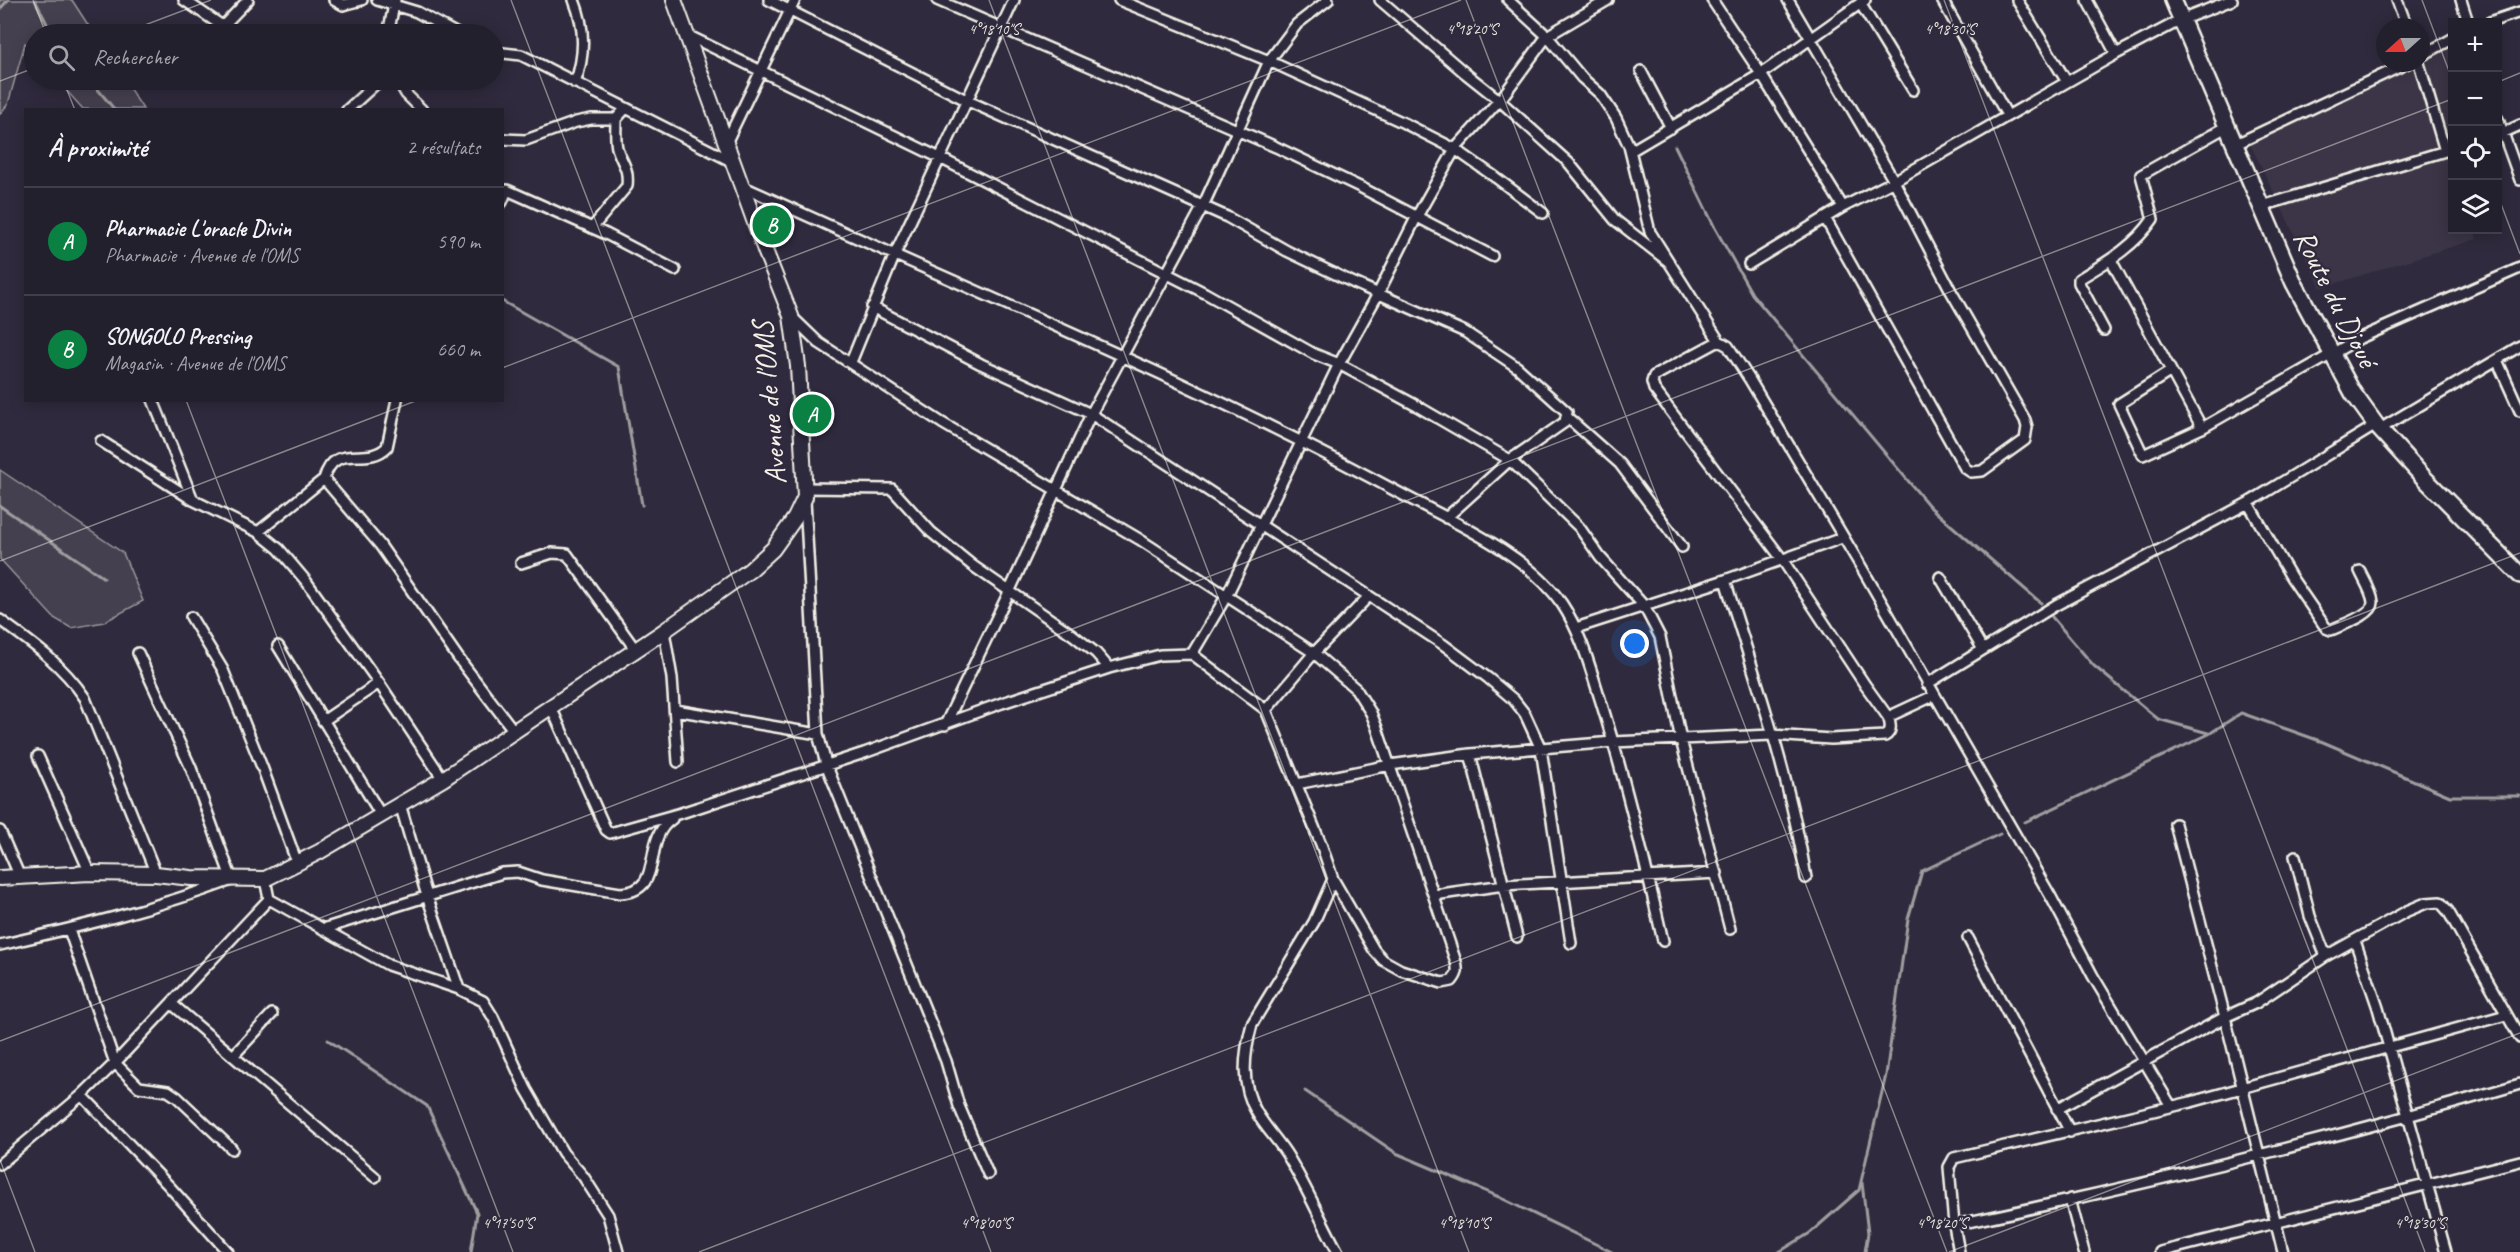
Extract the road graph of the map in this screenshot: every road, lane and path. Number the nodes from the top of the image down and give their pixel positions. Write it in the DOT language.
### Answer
graph roads {
  1 [pos="184,0"];
  2 [pos="248,0"];
  3 [pos="334,0"];
  4 [pos="362,0"];
  5 [pos="378,0"];
  6 [pos="574,0"];
  7 [pos="674,0"];
  8 [pos="769,0"];
  9 [pos="795,0"];
  10 [pos="937,0"];
  11 [pos="1014,0"];
  12 [pos="1119,0"];
  13 [pos="1328,0"];
  14 [pos="1380,0"];
  15 [pos="1508,0"];
  16 [pos="1608,0"];
  17 [pos="1712,0"];
  18 [pos="1788,0"];
  19 [pos="1942,0"];
  20 [pos="2016,0"];
  21 [pos="2087,0"];
  22 [pos="2173,0"];
  23 [pos="2232,0"];
  24 [pos="2397,0"];
  25 [pos="2461,0"];
  26 [pos="394,2"];
  27 [pos="1863,2"];
  28 [pos="790,10"];
  29 [pos="2520,12"];
  30 [pos="2404,18"];
  31 [pos="2467,18"];
  32 [pos="2502,18"];
  33 [pos="2181,20"];
  34 [pos="220,24"];
  35 [pos="225,24"];
  36 [pos="390,24"];
  37 [pos="439,24"];
  38 [pos="1003,27"];
  39 [pos="687,35"];
  40 [pos="1547,36"];
  41 [pos="1811,39"];
  42 [pos="2448,41"];
  43 [pos="2430,51"];
  44 [pos="504,53"];
  45 [pos="2116,54"];
  46 [pos="1269,61"];
  47 [pos="1641,70"];
  48 [pos="2389,72"];
  49 [pos="2422,72"];
  50 [pos="761,73"];
  51 [pos="1761,74"];
  52 [pos="2067,82"];
  53 [pos="575,83"];
  54 [pos="369,90"];
  55 [pos="404,90"];
  56 [pos="1913,90"];
  57 [pos="1499,100"];
  58 [pos="968,101"];
  59 [pos="349,108"];
  60 [pos="420,108"];
  61 [pos="626,108"];
  62 [pos="2007,115"];
  63 [pos="616,119"];
  64 [pos="2520,125"];
  65 [pos="2226,127"];
  66 [pos="1671,128"];
  67 [pos="1237,130"];
  68 [pos="2502,133"];
  69 [pos="504,139"];
  70 [pos="2502,139"];
  71 [pos="726,143"];
  72 [pos="1629,146"];
  73 [pos="2234,146"];
  74 [pos="2448,147"];
  75 [pos="1455,149"];
  76 [pos="2448,150"];
  77 [pos="939,158"];
  78 [pos="733,162"];
  79 [pos="2520,180"];
  80 [pos="1894,181"];
  81 [pos="742,186"];
  82 [pos="504,197"];
  83 [pos="1203,206"];
  84 [pos="2262,206"];
  85 [pos="1843,207"];
  86 [pos="1543,213"];
  87 [pos="1416,218"];
  88 [pos="1825,218"];
  89 [pos="592,228"];
  90 [pos="895,254"];
  91 [pos="1492,256"];
  92 [pos="2111,260"];
  93 [pos="1669,262"];
  94 [pos="1749,264"];
  95 [pos="2520,268"];
  96 [pos="675,270"];
  97 [pos="1166,274"];
  98 [pos="1378,294"];
  99 [pos="872,307"];
  100 [pos="791,316"];
  101 [pos="2104,330"];
  102 [pos="1719,341"];
  103 [pos="2520,346"];
  104 [pos="2331,355"];
  105 [pos="1120,357"];
  106 [pos="2497,360"];
  107 [pos="851,363"];
  108 [pos="1339,364"];
  109 [pos="2171,371"];
  110 [pos="154,402"];
  111 [pos="396,402"];
  112 [pos="2520,411"];
  113 [pos="1091,414"];
  114 [pos="1567,417"];
  115 [pos="2378,427"];
  116 [pos="2202,428"];
  117 [pos="1300,440"];
  118 [pos="101,441"];
  119 [pos="1510,460"];
  120 [pos="324,479"];
  121 [pos="1056,489"];
  122 [pos="804,493"];
  123 [pos="194,500"];
  124 [pos="2248,502"];
  125 [pos="1446,518"];
  126 [pos="1260,526"];
  127 [pos="258,532"];
  128 [pos="1842,538"];
  129 [pos="1682,547"];
  130 [pos="1782,559"];
  131 [pos="521,563"];
  132 [pos="2360,571"];
  133 [pos="2520,575"];
  134 [pos="1940,577"];
  135 [pos="1725,580"];
  136 [pos="1010,590"];
  137 [pos="1227,596"];
  138 [pos="1369,596"];
  139 [pos="1644,606"];
  140 [pos="191,617"];
  141 [pos="0,620"];
  142 [pos="1576,628"];
  143 [pos="664,631"];
  144 [pos="278,646"];
  145 [pos="1982,648"];
  146 [pos="634,649"];
  147 [pos="138,653"];
  148 [pos="1314,653"];
  149 [pos="1192,654"];
  150 [pos="1109,668"];
  151 [pos="379,683"];
  152 [pos="1927,684"];
  153 [pos="1933,696"];
  154 [pos="551,707"];
  155 [pos="675,710"];
  156 [pos="1266,710"];
  157 [pos="1888,717"];
  158 [pos="323,721"];
  159 [pos="945,725"];
  160 [pos="514,731"];
  161 [pos="818,734"];
  162 [pos="1772,735"];
  163 [pos="1681,740"];
  164 [pos="1613,742"];
  165 [pos="1540,749"];
  166 [pos="1470,754"];
  167 [pos="38,756"];
  168 [pos="678,762"];
  169 [pos="826,764"];
  170 [pos="1390,765"];
  171 [pos="443,779"];
  172 [pos="1297,784"];
  173 [pos="400,804"];
  174 [pos="681,813"];
  175 [pos="381,815"];
  176 [pos="2175,824"];
  177 [pos="0,831"];
  178 [pos="2295,856"];
  179 [pos="297,863"];
  180 [pos="90,873"];
  181 [pos="1717,873"];
  182 [pos="156,874"];
  183 [pos="20,877"];
  184 [pos="0,878"];
  185 [pos="1649,878"];
  186 [pos="1806,878"];
  187 [pos="265,879"];
  188 [pos="1333,879"];
  189 [pos="232,880"];
  190 [pos="1561,883"];
  191 [pos="1504,885"];
  192 [pos="1434,894"];
  193 [pos="427,896"];
  194 [pos="269,899"];
  195 [pos="323,929"];
  196 [pos="1730,929"];
  197 [pos="69,930"];
  198 [pos="1517,937"];
  199 [pos="1968,938"];
  200 [pos="1663,941"];
  201 [pos="2355,941"];
  202 [pos="1570,943"];
  203 [pos="0,945"];
  204 [pos="2326,956"];
  205 [pos="459,989"];
  206 [pos="171,1004"];
  207 [pos="272,1014"];
  208 [pos="2506,1016"];
  209 [pos="2225,1017"];
  210 [pos="2520,1038"];
  211 [pos="2388,1048"];
  212 [pos="233,1056"];
  213 [pos="115,1063"];
  214 [pos="2143,1063"];
  215 [pos="2520,1084"];
  216 [pos="2242,1087"];
  217 [pos="82,1095"];
  218 [pos="2171,1106"];
  219 [pos="2058,1109"];
  220 [pos="2409,1117"];
  221 [pos="2070,1132"];
  222 [pos="231,1149"];
  223 [pos="2258,1156"];
  224 [pos="2520,1161"];
  225 [pos="0,1164"];
  226 [pos="988,1174"];
  227 [pos="375,1177"];
  228 [pos="2426,1184"];
  229 [pos="2070,1199"];
  230 [pos="2276,1221"];
  231 [pos="1954,1225"];
  232 [pos="228,1252"];
  233 [pos="618,1252"];
  234 [pos="1338,1252"];
  235 [pos="1959,1252"];
  236 [pos="2084,1252"];
  237 [pos="2160,1252"];
  238 [pos="2283,1252"];
  239 [pos="2446,1252"];
  1 -- 34 [label="street"];
  2 -- 35 [label="street"];
  3 -- 4 [label="street"];
  5 -- 26 [label="street"];
  6 -- 53 [label="street"];
  7 -- 39 [label="street, Avenue de l'OMS"];
  8 -- 28 [label="street"];
  9 -- 28 [label="street"];
  10 -- 38 [label="street"];
  11 -- 38 [label="street"];
  12 -- 46 [label="street"];
  13 -- 46 [label="street"];
  14 -- 57 [label="street"];
  15 -- 40 [label="street"];
  16 -- 40 [label="street"];
  17 -- 51 [label="street"];
  18 -- 41 [label="street"];
  19 -- 62 [label="street"];
  20 -- 52 [label="street"];
  21 -- 45 [label="street"];
  22 -- 33 [label="main road, Route du Djoué"];
  23 -- 33 [label="street"];
  24 -- 30 [label="street"];
  25 -- 31 [label="street"];
  26 -- 36 [label="street"];
  26 -- 37 [label="street"];
  27 -- 41 [label="street"];
  27 -- 56 [label="street"];
  28 -- 50 [label="street"];
  28 -- 58 [label="street"];
  29 -- 32 [label="street"];
  33 -- 45 [label="street"];
  33 -- 65 [label="main road, Route du Djoué"];
  38 -- 58 [label="street"];
  38 -- 67 [label="street"];
  39 -- 50 [label="street"];
  39 -- 71 [label="street, Avenue de l'OMS"];
  40 -- 57 [label="street"];
  40 -- 72 [label="street"];
  41 -- 51 [label="street"];
  41 -- 80 [label="street"];
  42 -- 43 [label="street"];
  44 -- 53 [label="street"];
  45 -- 52 [label="street"];
  46 -- 67 [label="street"];
  46 -- 75 [label="street"];
  47 -- 66 [label="street"];
  48 -- 73 [label="street"];
  49 -- 74 [label="street"];
  50 -- 71 [label="street"];
  50 -- 77 [label="street"];
  51 -- 66 [label="street"];
  51 -- 85 [label="street"];
  52 -- 62 [label="street"];
  53 -- 61 [label="street"];
  54 -- 59 [label="street"];
  55 -- 60 [label="street"];
  57 -- 75 [label="street"];
  57 -- 93 [label="street"];
  58 -- 77 [label="street"];
  58 -- 83 [label="street"];
  61 -- 63 [label="street"];
  61 -- 78 [label="street"];
  62 -- 80 [label="street"];
  63 -- 69 [label="street"];
  63 -- 89 [label="street"];
  64 -- 68 [label="street"];
  65 -- 73 [label="main road, Route du Djoué"];
  65 -- 92 [label="street"];
  66 -- 72 [label="street"];
  67 -- 83 [label="street"];
  67 -- 87 [label="street"];
  70 -- 79 [label="street"];
  71 -- 78 [label="street, Avenue de l'OMS"];
  72 -- 93 [label="street"];
  73 -- 84 [label="main road, Route du Djoué"];
  75 -- 86 [label="street"];
  75 -- 87 [label="street"];
  76 -- 84 [label="street"];
  77 -- 90 [label="street"];
  77 -- 97 [label="street"];
  78 -- 81 [label="street, Avenue de l'OMS"];
  80 -- 85 [label="street"];
  80 -- 88 [label="street"];
  81 -- 90 [label="street"];
  81 -- 100 [label="street, Avenue de l'OMS"];
  82 -- 89 [label="street"];
  83 -- 97 [label="street"];
  83 -- 98 [label="street"];
  84 -- 104 [label="main road, Route du Djoué"];
  85 -- 88 [label="street"];
  87 -- 91 [label="street"];
  87 -- 98 [label="street"];
  88 -- 94 [label="street"];
  89 -- 96 [label="street"];
  90 -- 99 [label="street"];
  90 -- 105 [label="street"];
  92 -- 101 [label="street"];
  92 -- 109 [label="street"];
  93 -- 102 [label="street"];
  95 -- 104 [label="street"];
  97 -- 105 [label="street"];
  97 -- 108 [label="street"];
  98 -- 108 [label="street"];
  98 -- 114 [label="street"];
  99 -- 107 [label="street"];
  99 -- 113 [label="street"];
  100 -- 107 [label="street"];
  100 -- 122 [label="street, Avenue de l'OMS"];
  102 -- 128 [label="street"];
  102 -- 130 [label="street"];
  103 -- 106 [label="street"];
  104 -- 115 [label="main road, Route du Djoué"];
  104 -- 116 [label="street"];
  105 -- 113 [label="street"];
  105 -- 117 [label="street"];
  106 -- 112 [label="street"];
  106 -- 115 [label="street"];
  107 -- 121 [label="street"];
  108 -- 117 [label="street"];
  108 -- 119 [label="street"];
  109 -- 116 [label="street"];
  109 -- 116 [label="street"];
  110 -- 123 [label="street"];
  111 -- 120 [label="street"];
  113 -- 121 [label="street"];
  113 -- 126 [label="street"];
  114 -- 119 [label="street"];
  114 -- 129 [label="street"];
  115 -- 124 [label="street"];
  115 -- 133 [label="main road, Route du Djoué"];
  117 -- 125 [label="street"];
  117 -- 126 [label="street"];
  118 -- 123 [label="street"];
  119 -- 125 [label="street"];
  119 -- 139 [label="street"];
  120 -- 127 [label="street"];
  120 -- 160 [label="street"];
  121 -- 136 [label="street"];
  121 -- 137 [label="street"];
  122 -- 136 [label="street"];
  122 -- 143 [label="street"];
  122 -- 161 [label="street"];
  123 -- 127 [label="street"];
  124 -- 132 [label="street"];
  124 -- 145 [label="street"];
  125 -- 142 [label="street"];
  126 -- 137 [label="street"];
  126 -- 138 [label="street"];
  127 -- 151 [label="street"];
  128 -- 130 [label="street"];
  128 -- 152 [label="street"];
  130 -- 135 [label="street"];
  130 -- 157 [label="street"];
  131 -- 146 [label="street"];
  134 -- 145 [label="street"];
  135 -- 139 [label="street"];
  135 -- 162 [label="street"];
  136 -- 150 [label="street"];
  136 -- 159 [label="street"];
  137 -- 148 [label="street"];
  137 -- 149 [label="street"];
  138 -- 148 [label="street"];
  138 -- 165 [label="street"];
  139 -- 142 [label="street"];
  139 -- 163 [label="street"];
  140 -- 179 [label="street"];
  141 -- 182 [label="street"];
  142 -- 164 [label="street"];
  143 -- 146 [label="street"];
  143 -- 155 [label="street"];
  144 -- 158 [label="street"];
  145 -- 152 [label="street"];
  146 -- 154 [label="street"];
  147 -- 189 [label="street"];
  148 -- 156 [label="street"];
  148 -- 170 [label="street"];
  149 -- 150 [label="street"];
  149 -- 156 [label="street"];
  150 -- 159 [label="street"];
  151 -- 158 [label="street"];
  151 -- 171 [label="street"];
  152 -- 153 [label="street"];
  153 -- 157 [label="street"];
  153 -- 214 [label="street"];
  154 -- 160 [label="street"];
  154 -- 174 [label="street"];
  155 -- 161 [label="street"];
  155 -- 168 [label="street"];
  156 -- 172 [label="street"];
  157 -- 162 [label="street"];
  158 -- 175 [label="street"];
  159 -- 169 [label="street"];
  160 -- 171 [label="street"];
  161 -- 169 [label="street"];
  162 -- 163 [label="street"];
  162 -- 186 [label="street"];
  163 -- 164 [label="street"];
  163 -- 181 [label="street"];
  164 -- 165 [label="street"];
  164 -- 185 [label="street"];
  165 -- 166 [label="street"];
  165 -- 190 [label="street"];
  166 -- 170 [label="street"];
  166 -- 191 [label="street"];
  167 -- 180 [label="street"];
  169 -- 174 [label="street"];
  169 -- 226 [label="street"];
  170 -- 172 [label="street"];
  170 -- 192 [label="street"];
  171 -- 173 [label="street"];
  172 -- 188 [label="street"];
  173 -- 175 [label="street"];
  173 -- 193 [label="street"];
  174 -- 193 [label="street"];
  175 -- 179 [label="street"];
  176 -- 209 [label="street"];
  177 -- 183 [label="street"];
  178 -- 204 [label="street"];
  179 -- 187 [label="street"];
  180 -- 182 [label="street"];
  180 -- 183 [label="street"];
  181 -- 185 [label="street"];
  181 -- 196 [label="street"];
  182 -- 189 [label="street"];
  183 -- 184 [label="street"];
  185 -- 190 [label="street"];
  185 -- 200 [label="street"];
  187 -- 189 [label="street"];
  187 -- 194 [label="street"];
  188 -- 192 [label="street"];
  188 -- 234 [label="street"];
  189 -- 197 [label="street"];
  190 -- 191 [label="street"];
  190 -- 202 [label="street"];
  191 -- 192 [label="street"];
  191 -- 198 [label="street"];
  193 -- 195 [label="street"];
  193 -- 205 [label="street"];
  194 -- 195 [label="street"];
  194 -- 206 [label="street"];
  195 -- 205 [label="street"];
  197 -- 203 [label="street"];
  197 -- 213 [label="street"];
  199 -- 219 [label="street"];
  201 -- 204 [label="street"];
  201 -- 208 [label="street"];
  201 -- 211 [label="street"];
  204 -- 209 [label="street"];
  205 -- 233 [label="street"];
  206 -- 212 [label="street"];
  206 -- 213 [label="street"];
  207 -- 212 [label="street"];
  208 -- 210 [label="street"];
  208 -- 211 [label="street"];
  209 -- 214 [label="street"];
  209 -- 216 [label="street"];
  211 -- 216 [label="street"];
  211 -- 220 [label="street"];
  212 -- 227 [label="street"];
  213 -- 217 [label="street"];
  213 -- 222 [label="street"];
  214 -- 218 [label="street"];
  214 -- 219 [label="street"];
  215 -- 220 [label="street"];
  216 -- 218 [label="street"];
  216 -- 223 [label="street"];
  217 -- 225 [label="street"];
  217 -- 232 [label="street"];
  218 -- 221 [label="street"];
  219 -- 221 [label="street"];
  220 -- 223 [label="street"];
  220 -- 228 [label="street"];
  221 -- 231 [label="street"];
  223 -- 229 [label="street"];
  223 -- 230 [label="street"];
  224 -- 228 [label="street"];
  228 -- 230 [label="street"];
  228 -- 239 [label="street"];
  229 -- 231 [label="street"];
  229 -- 236 [label="street"];
  230 -- 237 [label="street"];
  230 -- 238 [label="street"];
  231 -- 235 [label="street"];
}
